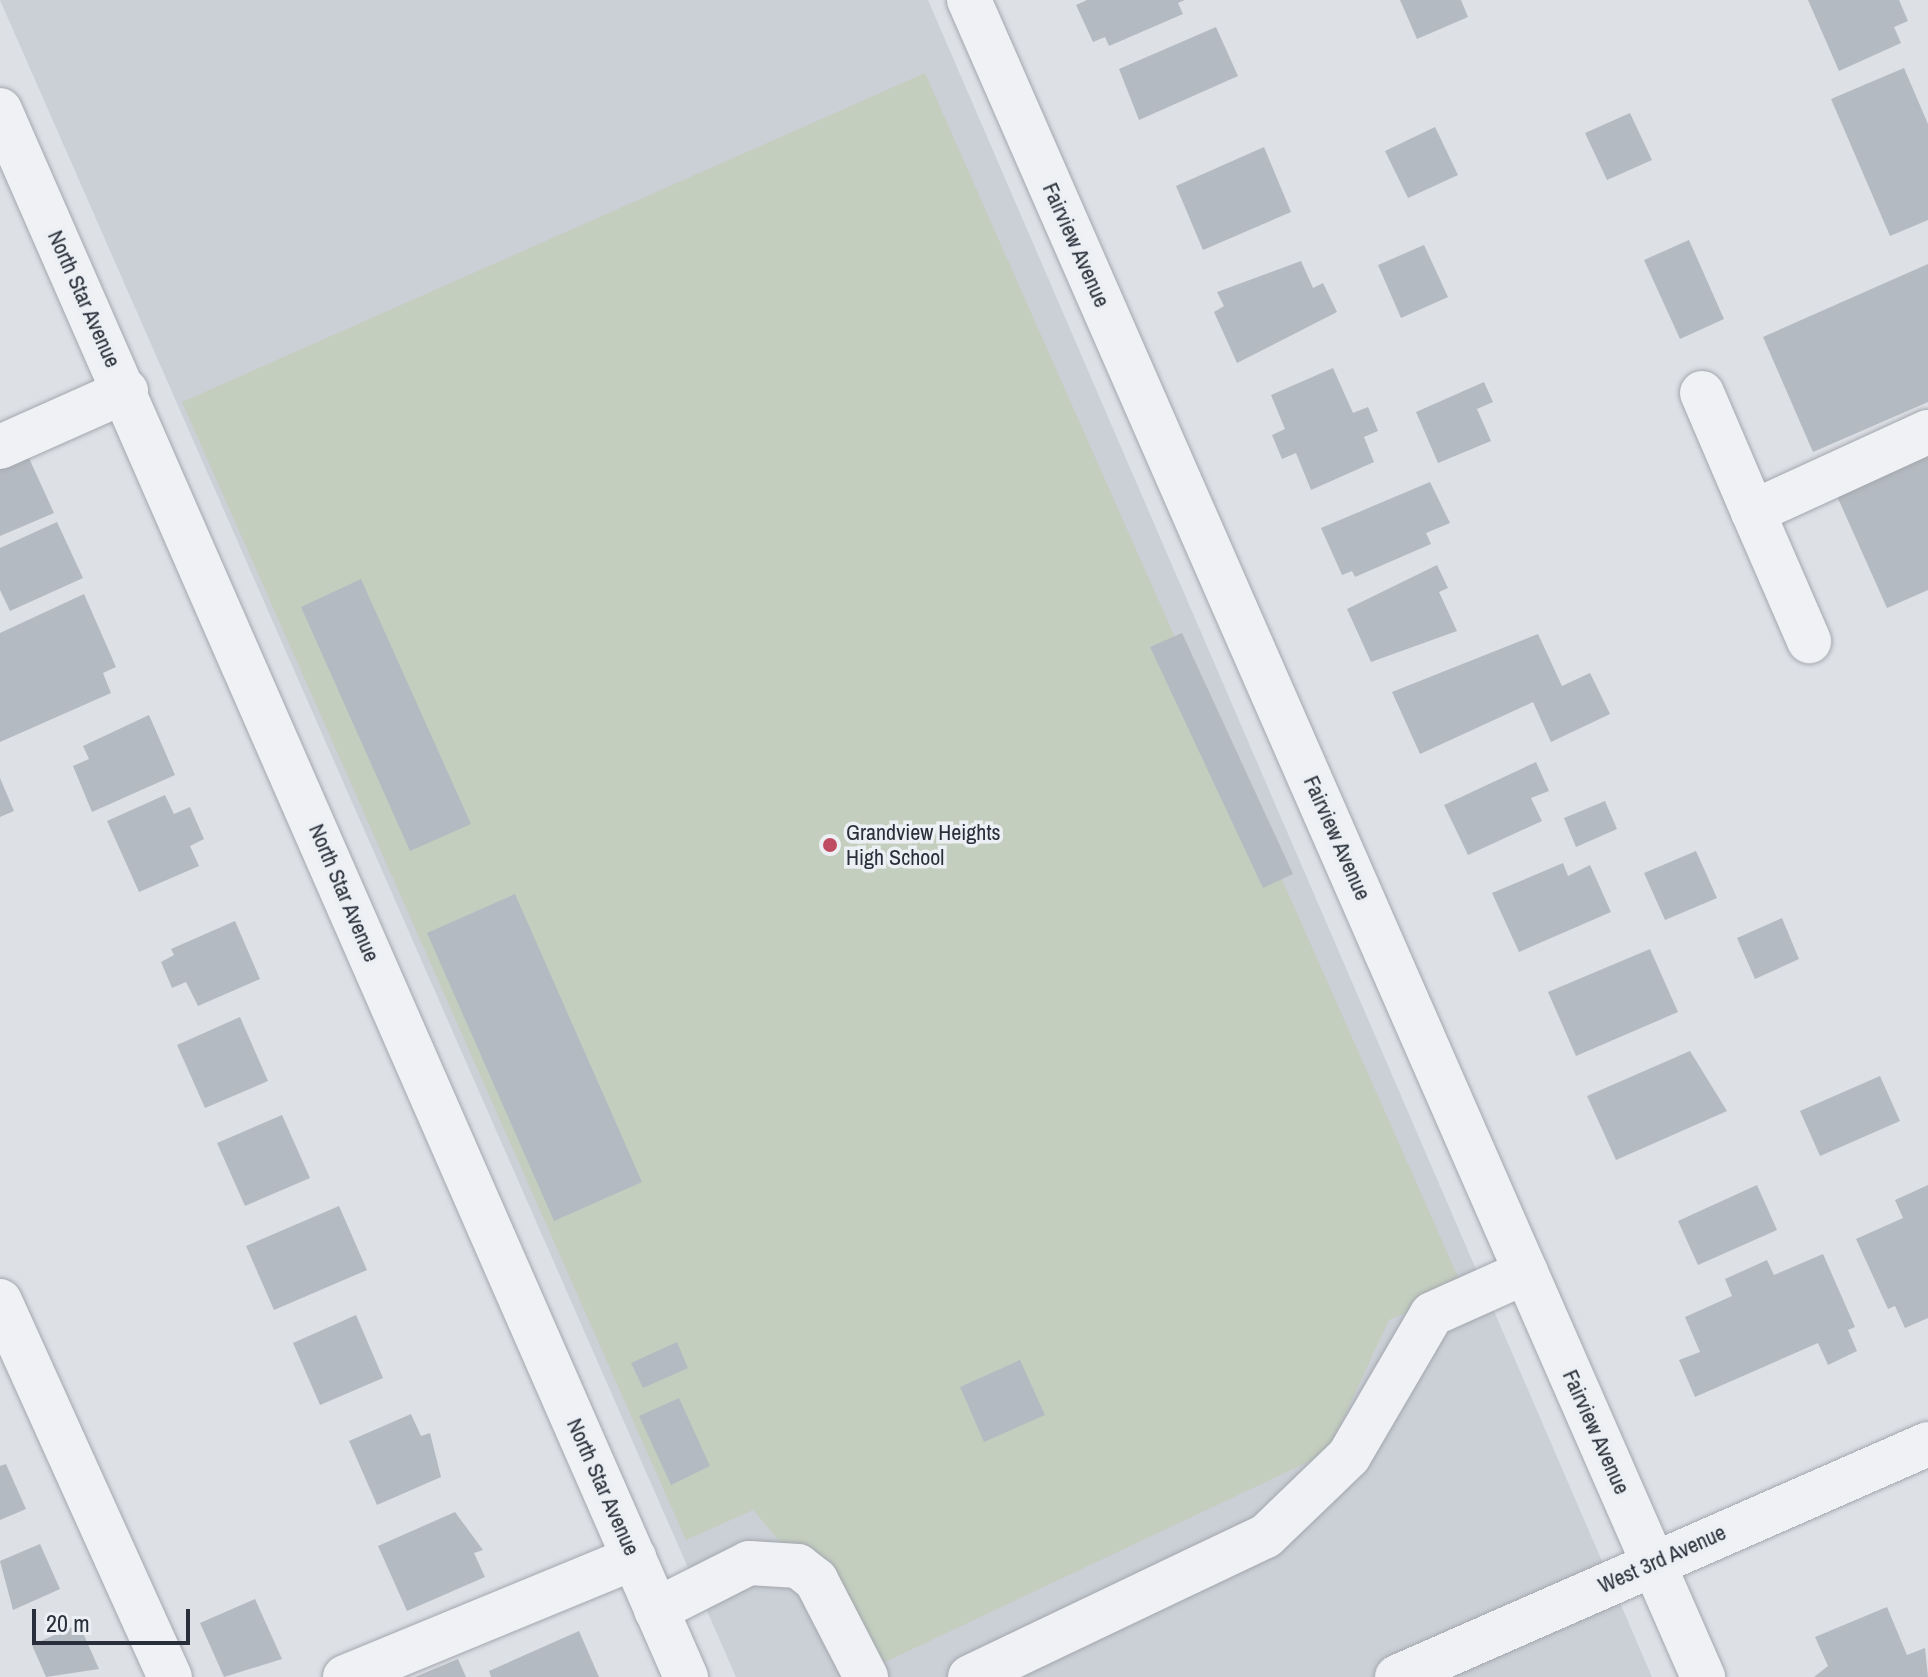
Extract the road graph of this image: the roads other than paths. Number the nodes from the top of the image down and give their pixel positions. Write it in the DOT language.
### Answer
graph roads {
  1 [pos="969,0"];
  2 [pos="0,110"];
  3 [pos="126,391"];
  4 [pos="1702,393"];
  5 [pos="1928,432"];
  6 [pos="0,447"];
  7 [pos="1753,512"];
  8 [pos="1809,641"];
  9 [pos="1526,1272"];
  10 [pos="0,1301"];
  11 [pos="1928,1444"];
  12 [pos="634,1558"];
  13 [pos="1652,1564"];
  14 [pos="656,1610"];
  15 [pos="170,1677"];
  16 [pos="345,1677"];
  17 [pos="686,1677"];
  18 [pos="866,1677"];
  19 [pos="970,1677"];
  20 [pos="1397,1677"];
  21 [pos="1703,1677"];
  1 -- 9 [label="street, Fairview Avenue"];
  2 -- 3 [label="street, North Star Avenue"];
  3 -- 6 [label="street"];
  3 -- 12 [label="street, North Star Avenue"];
  4 -- 7 [label="street"];
  5 -- 7 [label="street"];
  7 -- 8 [label="street"];
  9 -- 13 [label="street, Fairview Avenue"];
  9 -- 19 [label="street"];
  10 -- 15 [label="street"];
  11 -- 13 [label="street, West 3rd Avenue"];
  12 -- 14 [label="street, North Star Avenue"];
  12 -- 16 [label="street"];
  13 -- 20 [label="street, West 3rd Avenue"];
  13 -- 21 [label="street, Fairview Avenue"];
  14 -- 17 [label="street, North Star Avenue"];
  14 -- 18 [label="street"];
}
